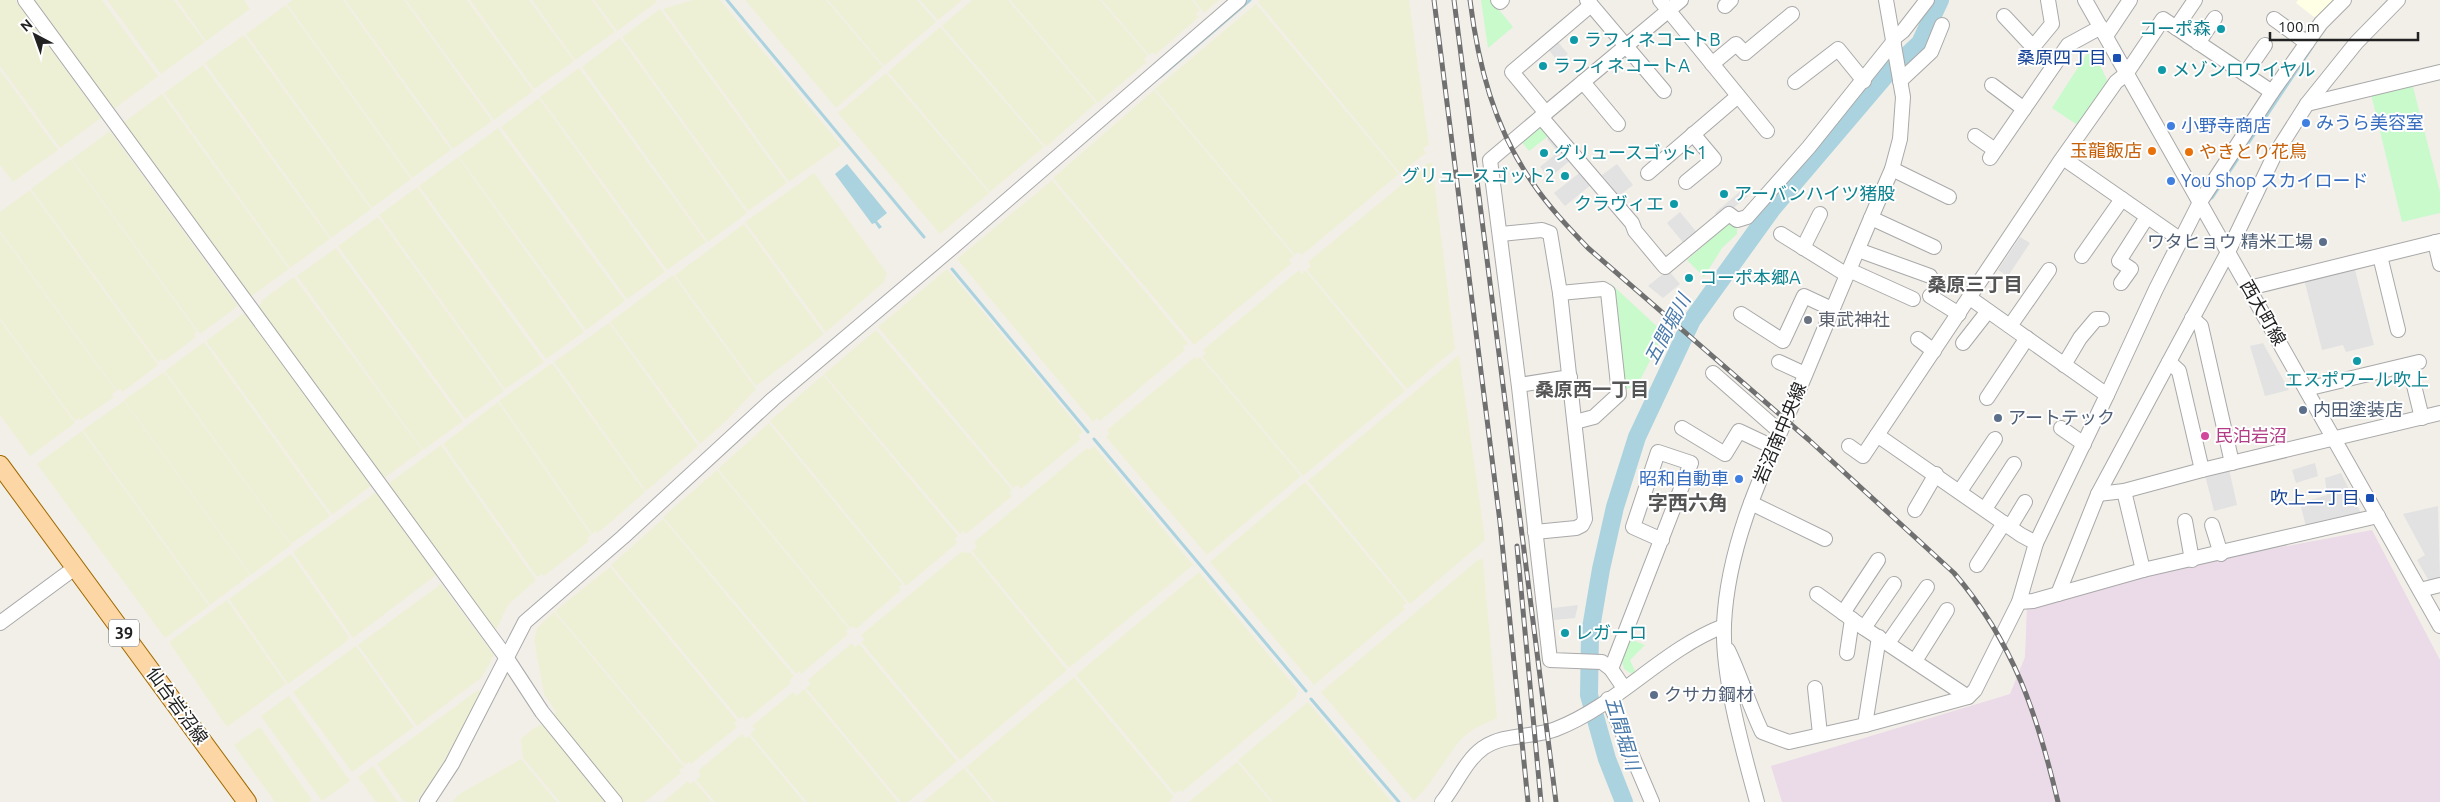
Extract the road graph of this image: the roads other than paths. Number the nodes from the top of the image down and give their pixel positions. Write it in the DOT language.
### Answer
graph roads {
  1 [pos="25,0"];
  2 [pos="1239,0"];
  3 [pos="1498,0"];
  4 [pos="1502,0"];
  5 [pos="1681,0"];
  6 [pos="1886,0"];
  7 [pos="1927,0"];
  8 [pos="2048,0"];
  9 [pos="2085,0"];
  10 [pos="2130,0"];
  11 [pos="2196,0"];
  12 [pos="2344,0"];
  13 [pos="2398,0"];
  14 [pos="1589,2"];
  15 [pos="1664,5"];
  16 [pos="1792,14"];
  17 [pos="2004,16"];
  18 [pos="2215,18"];
  19 [pos="2274,19"];
  20 [pos="1942,25"];
  21 [pos="2176,28"];
  22 [pos="2103,31"];
  23 [pos="1894,41"];
  24 [pos="2198,42"];
  25 [pos="2307,43"];
  26 [pos="2265,45"];
  27 [pos="1625,47"];
  28 [pos="1712,64"];
  29 [pos="2440,72"];
  30 [pos="2126,74"];
  31 [pos="2245,74"];
  32 [pos="1900,78"];
  33 [pos="1864,80"];
  34 [pos="1583,82"];
  35 [pos="1795,82"];
  36 [pos="1992,85"];
  37 [pos="1664,91"];
  38 [pos="2272,92"];
  39 [pos="1738,96"];
  40 [pos="2307,104"];
  41 [pos="2024,109"];
  42 [pos="1544,115"];
  43 [pos="1618,124"];
  44 [pos="1767,131"];
  45 [pos="1693,134"];
  46 [pos="1975,136"];
  47 [pos="2063,158"];
  48 [pos="1892,169"];
  49 [pos="1648,173"];
  50 [pos="1686,182"];
  51 [pos="1949,197"];
  52 [pos="2122,199"];
  53 [pos="2200,202"];
  54 [pos="1820,214"];
  55 [pos="2148,217"];
  56 [pos="1871,218"];
  57 [pos="1501,234"];
  58 [pos="1781,234"];
  59 [pos="2181,240"];
  60 [pos="2438,242"];
  61 [pos="1934,247"];
  62 [pos="1803,248"];
  63 [pos="1858,250"];
  64 [pos="2228,252"];
  65 [pos="2383,255"];
  66 [pos="2082,256"];
  67 [pos="2440,264"];
  68 [pos="2049,270"];
  69 [pos="1848,273"];
  70 [pos="1930,276"];
  71 [pos="2121,283"];
  72 [pos="2249,288"];
  73 [pos="2394,291"];
  74 [pos="1560,293"];
  75 [pos="1930,296"];
  76 [pos="1970,298"];
  77 [pos="1914,299"];
  78 [pos="1832,309"];
  79 [pos="1988,311"];
  80 [pos="1740,314"];
  81 [pos="1959,314"];
  82 [pos="2192,318"];
  83 [pos="2102,319"];
  84 [pos="2010,326"];
  85 [pos="2398,330"];
  86 [pos="2027,338"];
  87 [pos="1918,339"];
  88 [pos="1963,343"];
  89 [pos="1934,351"];
  90 [pos="1778,362"];
  91 [pos="2169,362"];
  92 [pos="2064,365"];
  93 [pos="1713,373"];
  94 [pos="1805,374"];
  95 [pos="1570,377"];
  96 [pos="1519,385"];
  97 [pos="2306,389"];
  98 [pos="2107,395"];
  99 [pos="1987,398"];
  100 [pos="2440,414"];
  101 [pos="2422,418"];
  102 [pos="1575,422"];
  103 [pos="1682,428"];
  104 [pos="2061,428"];
  105 [pos="1779,431"];
  106 [pos="1877,435"];
  107 [pos="1995,439"];
  108 [pos="2334,439"];
  109 [pos="2084,444"];
  110 [pos="1849,446"];
  111 [pos="1773,447"];
  112 [pos="2232,463"];
  113 [pos="2014,464"];
  114 [pos="0,465"];
  115 [pos="2202,470"];
  116 [pos="1936,474"];
  117 [pos="1960,491"];
  118 [pos="2124,491"];
  119 [pos="2098,494"];
  120 [pos="1751,502"];
  121 [pos="2025,502"];
  122 [pos="1985,509"];
  123 [pos="1914,510"];
  124 [pos="2378,516"];
  125 [pos="2185,521"];
  126 [pos="2007,525"];
  127 [pos="2212,525"];
  128 [pos="1535,532"];
  129 [pos="1825,539"];
  130 [pos="1662,540"];
  131 [pos="2036,543"];
  132 [pos="2221,554"];
  133 [pos="1878,560"];
  134 [pos="2192,560"];
  135 [pos="1977,565"];
  136 [pos="76,567"];
  137 [pos="2143,570"];
  138 [pos="1894,584"];
  139 [pos="2440,585"];
  140 [pos="1927,587"];
  141 [pos="2420,590"];
  142 [pos="1817,594"];
  143 [pos="2058,594"];
  144 [pos="2019,602"];
  145 [pos="1948,610"];
  146 [pos="1847,616"];
  147 [pos="0,623"];
  148 [pos="1724,626"];
  149 [pos="2440,626"];
  150 [pos="1864,628"];
  151 [pos="1884,640"];
  152 [pos="1725,644"];
  153 [pos="1846,652"];
  154 [pos="506,657"];
  155 [pos="1915,661"];
  156 [pos="1607,666"];
  157 [pos="1624,688"];
  158 [pos="1815,688"];
  159 [pos="1968,697"];
  160 [pos="1606,701"];
  161 [pos="1865,725"];
  162 [pos="1820,734"];
  163 [pos="247,802"];
  164 [pos="426,802"];
  165 [pos="615,802"];
  166 [pos="1442,802"];
  167 [pos="1652,802"];
  168 [pos="1757,802"];
  1 -- 154 [label="street"];
  2 -- 154 [label="street"];
  3 -- 4 [label="street"];
  5 -- 15 [label="street"];
  6 -- 23 [label="street"];
  7 -- 23 [label="street"];
  8 -- 17 [label="street"];
  9 -- 22 [label="street, 西大町線"];
  10 -- 22 [label="street"];
  11 -- 21 [label="street"];
  12 -- 25 [label="street"];
  13 -- 40 [label="street"];
  14 -- 27 [label="street"];
  14 -- 42 [label="street"];
  15 -- 27 [label="street"];
  15 -- 28 [label="street"];
  16 -- 28 [label="street"];
  18 -- 24 [label="street"];
  19 -- 25 [label="street"];
  20 -- 32 [label="street"];
  21 -- 24 [label="street"];
  21 -- 30 [label="street"];
  22 -- 30 [label="street, 西大町線"];
  22 -- 41 [label="street"];
  23 -- 32 [label="street, 岩沼南中央線"];
  23 -- 33 [label="street"];
  24 -- 31 [label="street"];
  25 -- 38 [label="street"];
  26 -- 31 [label="street"];
  27 -- 34 [label="street"];
  27 -- 37 [label="street"];
  28 -- 39 [label="street"];
  29 -- 40 [label="street"];
  30 -- 47 [label="street"];
  30 -- 53 [label="street, 西大町線"];
  31 -- 38 [label="street"];
  32 -- 48 [label="street, 岩沼南中央線"];
  33 -- 35 [label="street"];
  33 -- 42 [label="street"];
  34 -- 42 [label="street"];
  34 -- 43 [label="street"];
  36 -- 41 [label="street"];
  38 -- 53 [label="street"];
  39 -- 44 [label="street"];
  39 -- 45 [label="street"];
  40 -- 64 [label="street"];
  41 -- 46 [label="street"];
  42 -- 57 [label="street"];
  45 -- 49 [label="street"];
  45 -- 50 [label="street"];
  47 -- 52 [label="street"];
  47 -- 76 [label="street"];
  48 -- 51 [label="street"];
  48 -- 56 [label="street, 岩沼南中央線"];
  52 -- 55 [label="street"];
  52 -- 66 [label="street"];
  53 -- 59 [label="street"];
  53 -- 64 [label="street, 西大町線"];
  54 -- 62 [label="street"];
  55 -- 59 [label="street"];
  55 -- 71 [label="street"];
  56 -- 61 [label="street"];
  56 -- 63 [label="street, 岩沼南中央線"];
  57 -- 74 [label="street"];
  57 -- 96 [label="street"];
  58 -- 62 [label="street"];
  59 -- 98 [label="street"];
  60 -- 65 [label="street"];
  60 -- 67 [label="street"];
  62 -- 69 [label="street"];
  63 -- 69 [label="street, 岩沼南中央線"];
  63 -- 70 [label="street"];
  64 -- 72 [label="street, 西大町線"];
  64 -- 82 [label="street"];
  65 -- 72 [label="street"];
  65 -- 73 [label="street"];
  65 -- 85 [label="street"];
  68 -- 84 [label="street"];
  69 -- 77 [label="street"];
  69 -- 78 [label="street, 岩沼南中央線"];
  72 -- 97 [label="street, 西大町線"];
  74 -- 95 [label="street"];
  74 -- 102 [label="street"];
  75 -- 81 [label="street"];
  76 -- 79 [label="street"];
  76 -- 81 [label="street"];
  78 -- 80 [label="street"];
  78 -- 94 [label="street, 岩沼南中央線"];
  79 -- 84 [label="street"];
  79 -- 88 [label="street"];
  81 -- 89 [label="street"];
  82 -- 91 [label="street"];
  82 -- 112 [label="street"];
  83 -- 92 [label="street"];
  84 -- 86 [label="street"];
  86 -- 92 [label="street"];
  86 -- 99 [label="street"];
  87 -- 89 [label="street"];
  89 -- 106 [label="street"];
  90 -- 94 [label="street"];
  91 -- 115 [label="street"];
  91 -- 119 [label="street"];
  92 -- 98 [label="street"];
  93 -- 105 [label="street"];
  94 -- 105 [label="street, 岩沼南中央線"];
  95 -- 96 [label="street"];
  95 -- 102 [label="street"];
  96 -- 128 [label="street"];
  97 -- 101 [label="street"];
  97 -- 108 [label="street, 西大町線"];
  98 -- 109 [label="street"];
  100 -- 101 [label="street"];
  101 -- 108 [label="street"];
  102 -- 128 [label="street"];
  103 -- 111 [label="street"];
  104 -- 109 [label="street"];
  105 -- 111 [label="street, 岩沼南中央線"];
  106 -- 110 [label="street"];
  106 -- 116 [label="street"];
  107 -- 117 [label="street"];
  108 -- 112 [label="street"];
  108 -- 124 [label="street, 西大町線"];
  109 -- 131 [label="street"];
  111 -- 120 [label="street, 岩沼南中央線"];
  112 -- 115 [label="street"];
  113 -- 122 [label="street"];
  114 -- 136 [label="main road, 仙台岩沼線 / 39"];
  115 -- 118 [label="street"];
  116 -- 117 [label="street"];
  116 -- 123 [label="street"];
  117 -- 122 [label="street"];
  118 -- 119 [label="street"];
  118 -- 137 [label="street"];
  119 -- 143 [label="street"];
  120 -- 129 [label="street"];
  120 -- 148 [label="street, 岩沼南中央線"];
  121 -- 126 [label="street"];
  122 -- 126 [label="street"];
  124 -- 132 [label="street"];
  124 -- 141 [label="street, 西大町線"];
  125 -- 134 [label="street"];
  126 -- 131 [label="street"];
  126 -- 135 [label="street"];
  127 -- 132 [label="street"];
  128 -- 156 [label="street"];
  130 -- 130 [label="street"];
  130 -- 156 [label="street"];
  131 -- 144 [label="street"];
  132 -- 134 [label="street"];
  133 -- 146 [label="street"];
  134 -- 137 [label="street"];
  136 -- 147 [label="street"];
  136 -- 163 [label="main road, 仙台岩沼線 / 39"];
  137 -- 143 [label="street"];
  138 -- 150 [label="street"];
  139 -- 141 [label="street"];
  140 -- 151 [label="street"];
  141 -- 149 [label="street, 西大町線"];
  142 -- 146 [label="street"];
  143 -- 144 [label="street"];
  144 -- 159 [label="street"];
  145 -- 155 [label="street"];
  146 -- 150 [label="street"];
  146 -- 153 [label="street"];
  148 -- 152 [label="street, 岩沼南中央線"];
  148 -- 157 [label="street"];
  150 -- 151 [label="street"];
  151 -- 155 [label="street"];
  151 -- 161 [label="street"];
  152 -- 162 [label="street"];
  152 -- 168 [label="street, 岩沼南中央線"];
  154 -- 164 [label="street"];
  154 -- 165 [label="street"];
  155 -- 159 [label="street"];
  156 -- 157 [label="street"];
  157 -- 160 [label="street"];
  158 -- 162 [label="street"];
  159 -- 161 [label="street"];
  160 -- 166 [label="street"];
  160 -- 167 [label="street"];
  161 -- 162 [label="street"];
}
